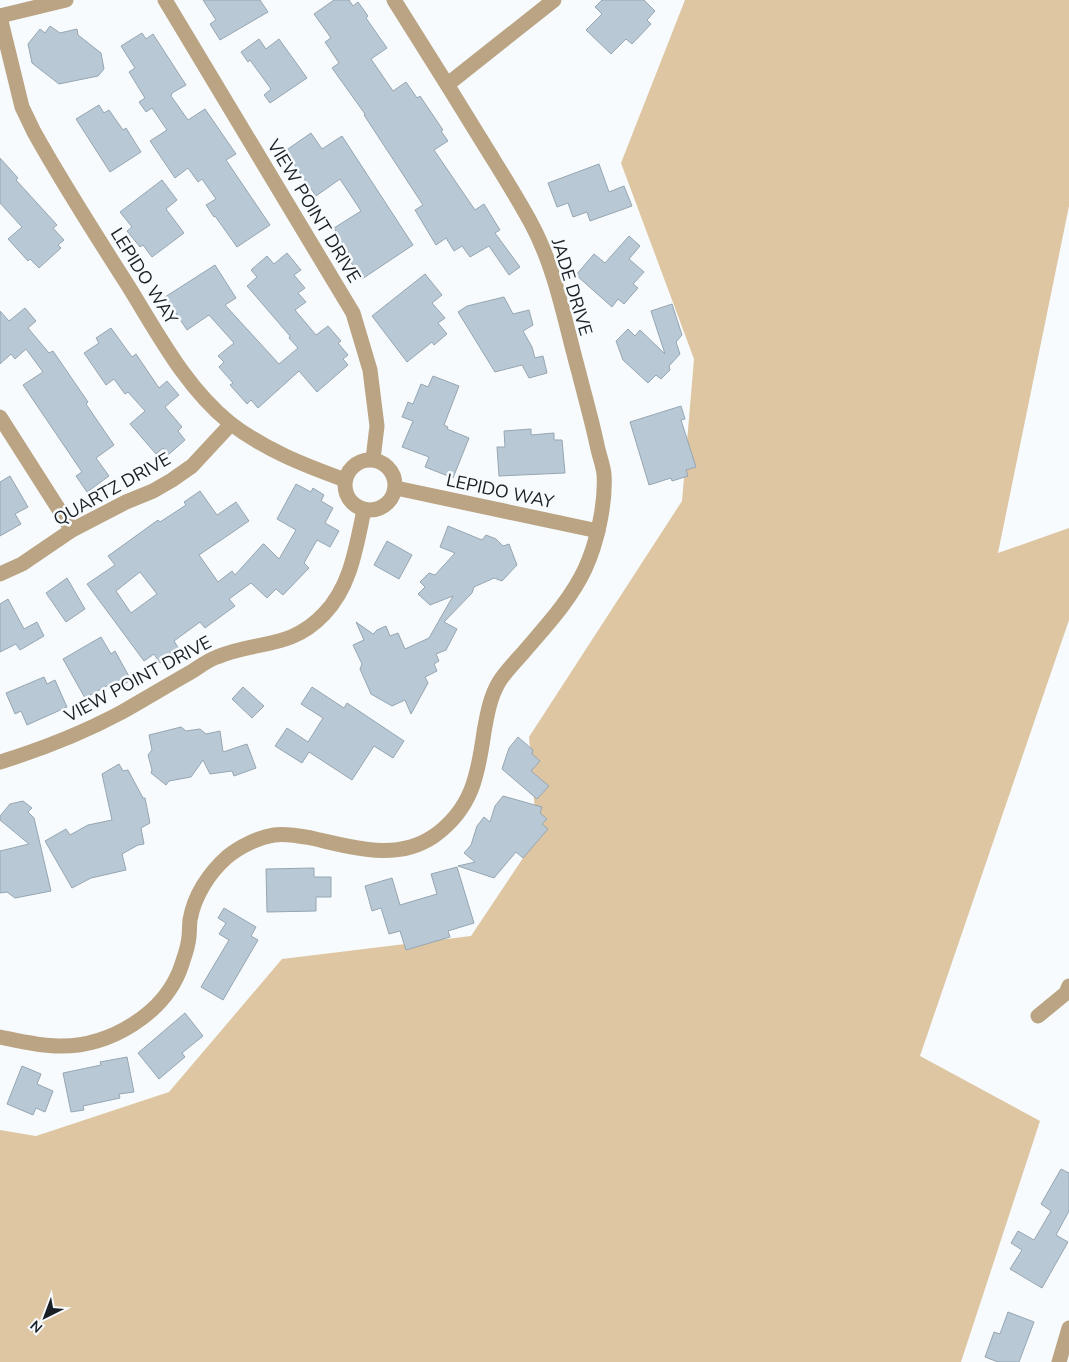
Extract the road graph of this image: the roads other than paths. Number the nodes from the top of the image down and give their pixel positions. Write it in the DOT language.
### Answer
graph roads {
  1 [pos="66,0"];
  2 [pos="166,0"];
  3 [pos="394,0"];
  4 [pos="554,0"];
  5 [pos="0,16"];
  6 [pos="448,84"];
  7 [pos="0,417"];
  8 [pos="231,424"];
  9 [pos="373,459"];
  10 [pos="345,480"];
  11 [pos="396,488"];
  12 [pos="364,510"];
  13 [pos="72,530"];
  14 [pos="598,531"];
  15 [pos="0,574"];
  16 [pos="0,762"];
  17 [pos="1069,986"];
  18 [pos="1038,1016"];
  19 [pos="0,1037"];
  20 [pos="1069,1328"];
  21 [pos="1059,1362"];
  1 -- 5 [label="street"];
  2 -- 9 [label="street, VIEW POINT DRIVE"];
  3 -- 6 [label="street, JADE DRIVE"];
  4 -- 6 [label="street"];
  5 -- 8 [label="street, LEPIDO WAY"];
  6 -- 14 [label="street, JADE DRIVE"];
  7 -- 13 [label="street"];
  8 -- 10 [label="street, LEPIDO WAY"];
  8 -- 13 [label="street, QUARTZ DRIVE"];
  9 -- 10 [label="street"];
  9 -- 11 [label="street"];
  10 -- 12 [label="street"];
  11 -- 12 [label="street"];
  11 -- 14 [label="street, LEPIDO WAY"];
  12 -- 16 [label="street, VIEW POINT DRIVE"];
  13 -- 15 [label="street, QUARTZ DRIVE"];
  14 -- 19 [label="street, JADE DRIVE"];
  17 -- 18 [label="street"];
  20 -- 21 [label="street"];
}
